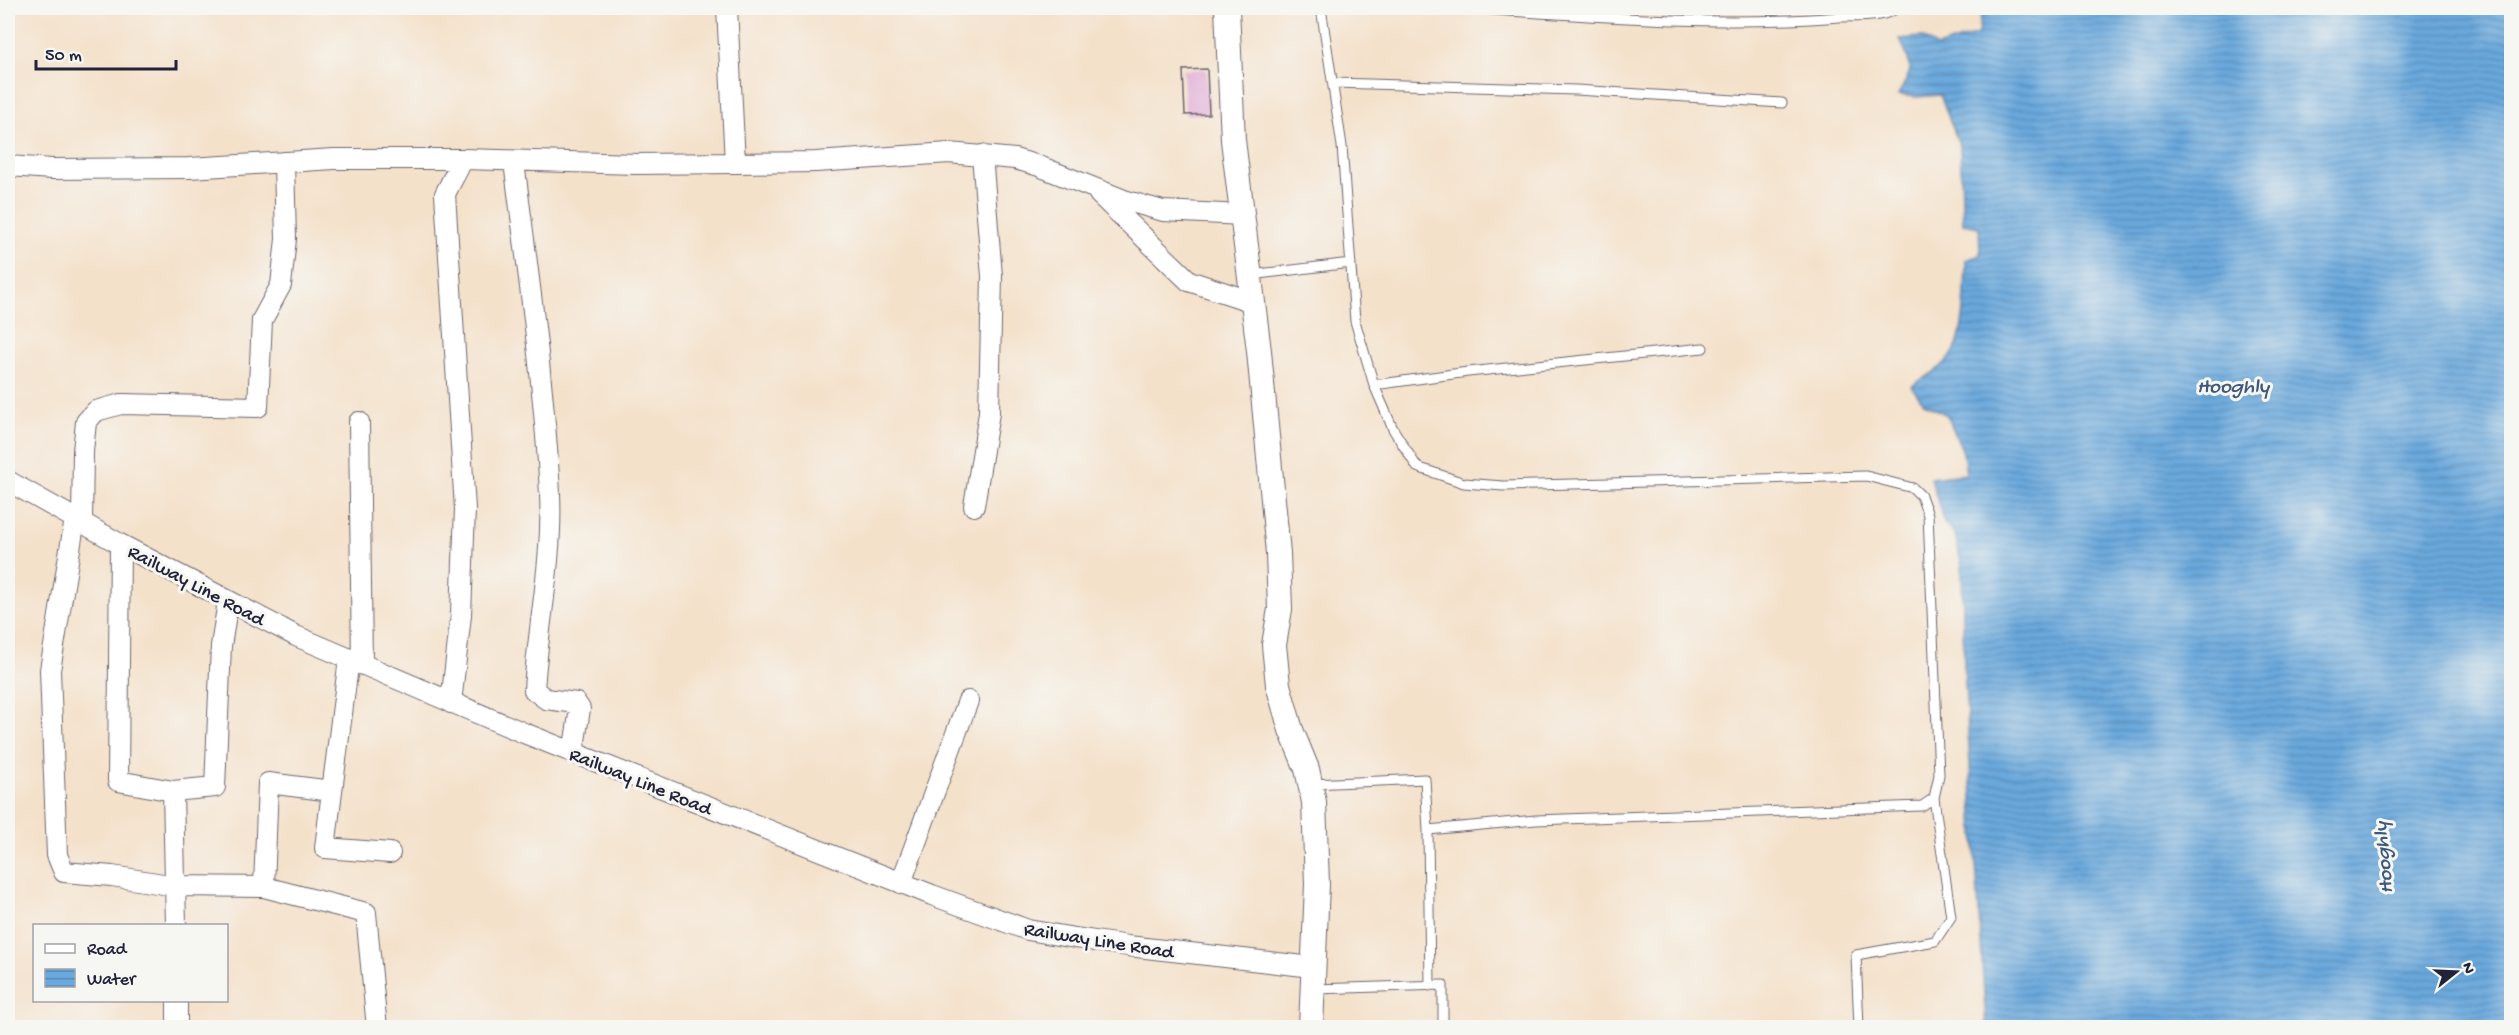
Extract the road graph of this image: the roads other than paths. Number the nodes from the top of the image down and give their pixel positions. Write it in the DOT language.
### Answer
graph roads {
  1 [pos="727,8"];
  2 [pos="1227,8"];
  3 [pos="1322,8"];
  4 [pos="1464,8"];
  5 [pos="1897,8"];
  6 [pos="1334,83"];
  7 [pos="1782,103"];
  8 [pos="982,155"];
  9 [pos="463,159"];
  10 [pos="285,162"];
  11 [pos="514,162"];
  12 [pos="735,163"];
  13 [pos="8,166"];
  14 [pos="1091,186"];
  15 [pos="1242,215"];
  16 [pos="1351,263"];
  17 [pos="1250,274"];
  18 [pos="1253,302"];
  19 [pos="1703,348"];
  20 [pos="1374,385"];
  21 [pos="359,422"];
  22 [pos="8,480"];
  23 [pos="974,506"];
  24 [pos="79,521"];
  25 [pos="120,544"];
  26 [pos="228,601"];
  27 [pos="355,662"];
  28 [pos="968,701"];
  29 [pos="451,703"];
  30 [pos="573,753"];
  31 [pos="1310,784"];
  32 [pos="173,791"];
  33 [pos="332,791"];
  34 [pos="1934,798"];
  35 [pos="1428,830"];
  36 [pos="390,853"];
  37 [pos="901,883"];
  38 [pos="176,886"];
  39 [pos="264,887"];
  40 [pos="176,924"];
  41 [pos="1313,978"];
  42 [pos="1430,986"];
  43 [pos="177,1002"];
  44 [pos="177,1028"];
  45 [pos="377,1028"];
  46 [pos="1311,1028"];
  47 [pos="1443,1028"];
  48 [pos="1859,1028"];
  1 -- 12 [label="street"];
  2 -- 15 [label="street"];
  3 -- 6 [label="lane"];
  4 -- 5 [label="lane"];
  6 -- 7 [label="lane"];
  6 -- 16 [label="lane"];
  8 -- 12 [label="street"];
  8 -- 14 [label="street"];
  8 -- 23 [label="street"];
  9 -- 10 [label="street"];
  9 -- 11 [label="street"];
  9 -- 29 [label="street"];
  10 -- 13 [label="street"];
  10 -- 24 [label="street"];
  11 -- 12 [label="street"];
  11 -- 30 [label="street"];
  14 -- 15 [label="street"];
  14 -- 18 [label="street"];
  15 -- 17 [label="street"];
  16 -- 17 [label="lane"];
  16 -- 20 [label="lane"];
  17 -- 18 [label="street"];
  18 -- 31 [label="street"];
  19 -- 20 [label="lane"];
  20 -- 34 [label="lane"];
  21 -- 27 [label="street"];
  22 -- 24 [label="street, Railway Line Road"];
  24 -- 25 [label="street, Railway Line Road"];
  24 -- 38 [label="street"];
  25 -- 26 [label="street, Railway Line Road"];
  25 -- 32 [label="street"];
  26 -- 27 [label="street, Railway Line Road"];
  26 -- 32 [label="street"];
  27 -- 29 [label="street, Railway Line Road"];
  27 -- 33 [label="street"];
  28 -- 37 [label="street"];
  29 -- 30 [label="street, Railway Line Road"];
  30 -- 37 [label="street, Railway Line Road"];
  31 -- 35 [label="lane"];
  31 -- 41 [label="street"];
  32 -- 38 [label="street"];
  33 -- 36 [label="street"];
  33 -- 39 [label="street"];
  34 -- 35 [label="lane"];
  34 -- 48 [label="lane"];
  35 -- 42 [label="lane"];
  37 -- 41 [label="street, Railway Line Road"];
  38 -- 39 [label="street"];
  38 -- 40 [label="street"];
  39 -- 45 [label="street"];
  41 -- 42 [label="lane"];
  41 -- 46 [label="street"];
  42 -- 47 [label="lane"];
  43 -- 44 [label="street"];
}
